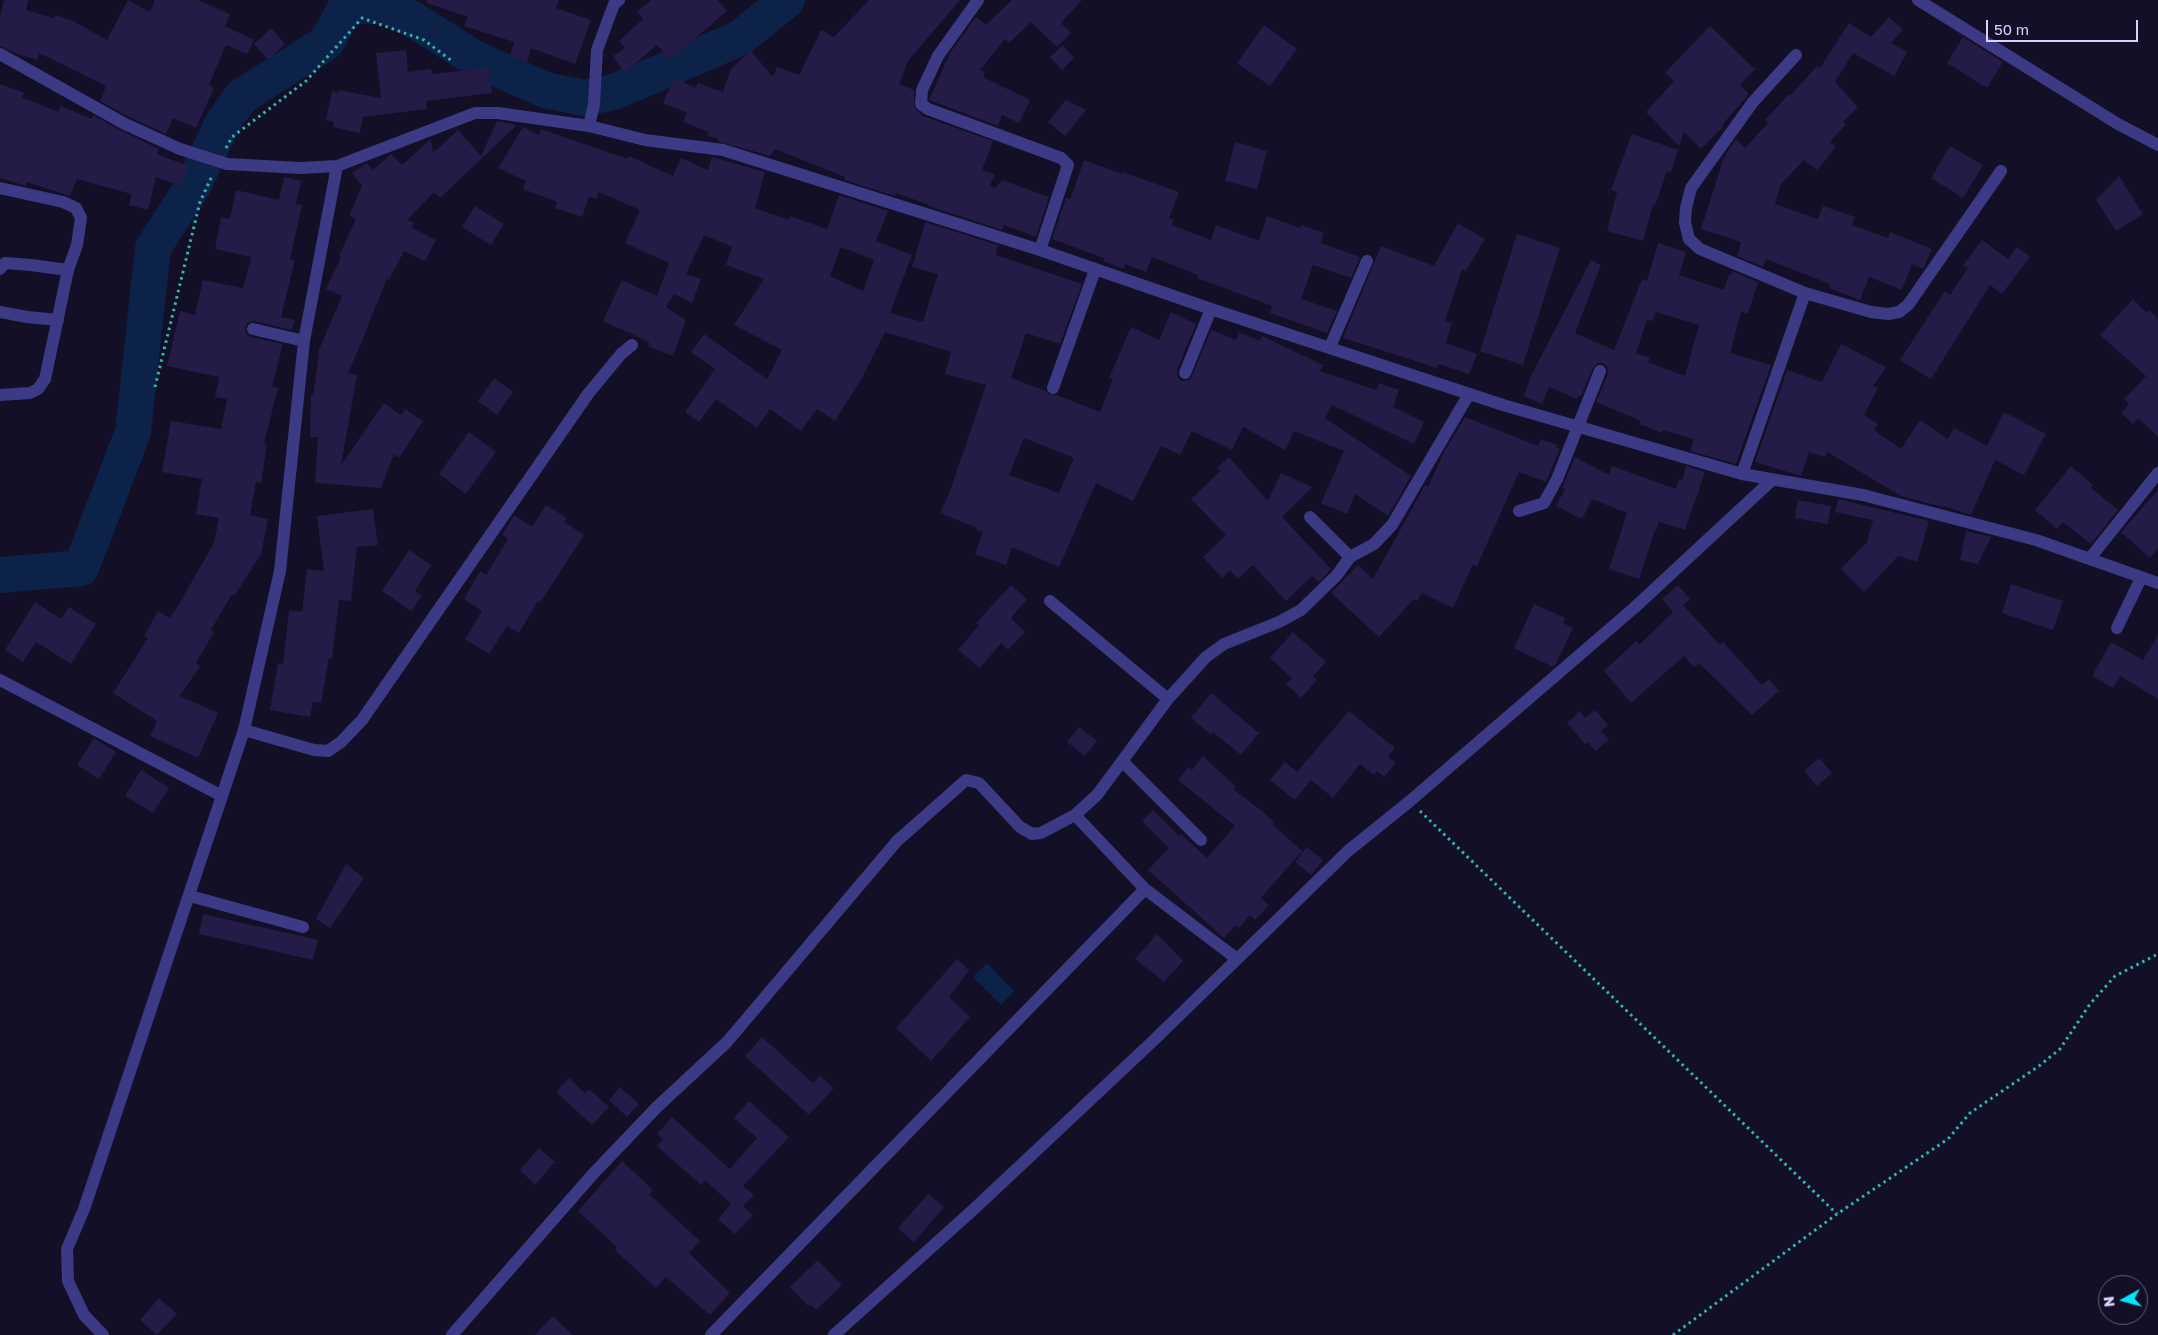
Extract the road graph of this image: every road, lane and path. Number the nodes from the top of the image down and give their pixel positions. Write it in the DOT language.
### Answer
graph roads {
  1 [pos="978,0"];
  2 [pos="1918,0"];
  3 [pos="613,1"];
  4 [pos="0,54"];
  5 [pos="1796,55"];
  6 [pos="589,126"];
  7 [pos="2158,145"];
  8 [pos="336,166"];
  9 [pos="2001,171"];
  10 [pos="0,188"];
  11 [pos="1040,250"];
  12 [pos="1367,261"];
  13 [pos="0,268"];
  14 [pos="68,270"];
  15 [pos="1095,270"];
  16 [pos="1805,293"];
  17 [pos="1210,309"];
  18 [pos="0,312"];
  19 [pos="58,320"];
  20 [pos="253,329"];
  21 [pos="304,341"];
  22 [pos="632,345"];
  23 [pos="1330,347"];
  24 [pos="1600,371"];
  25 [pos="1185,373"];
  26 [pos="1053,388"];
  27 [pos="1469,394"];
  28 [pos="0,396"];
  29 [pos="1578,427"];
  30 [pos="2158,473"];
  31 [pos="1742,474"];
  32 [pos="1772,480"];
  33 [pos="1519,510"];
  34 [pos="1310,517"];
  35 [pos="1350,557"];
  36 [pos="2090,558"];
  37 [pos="2142,578"];
  38 [pos="2158,583"];
  39 [pos="1050,601"];
  40 [pos="2117,628"];
  41 [pos="0,680"];
  42 [pos="1168,698"];
  43 [pos="244,730"];
  44 [pos="1122,761"];
  45 [pos="222,796"];
  46 [pos="1410,802"];
  47 [pos="1075,815"];
  48 [pos="1201,840"];
  49 [pos="1145,889"];
  50 [pos="190,896"];
  51 [pos="302,927"];
  52 [pos="2158,954"];
  53 [pos="1237,959"];
  54 [pos="1837,1214"];
  55 [pos="103,1335"];
  56 [pos="452,1335"];
  57 [pos="711,1335"];
  58 [pos="834,1335"];
  59 [pos="1674,1335"];
  1 -- 11 [label="street"];
  2 -- 7 [label="street"];
  3 -- 6 [label="street"];
  4 -- 8 [label="street"];
  5 -- 16 [label="street"];
  6 -- 8 [label="street"];
  6 -- 11 [label="street"];
  8 -- 21 [label="street"];
  9 -- 16 [label="street"];
  10 -- 14 [label="street"];
  11 -- 15 [label="street"];
  12 -- 23 [label="street"];
  13 -- 14 [label="street"];
  14 -- 19 [label="street"];
  15 -- 17 [label="street"];
  15 -- 26 [label="street"];
  16 -- 31 [label="street"];
  17 -- 23 [label="street"];
  17 -- 25 [label="street"];
  18 -- 19 [label="street"];
  19 -- 28 [label="street"];
  20 -- 21 [label="street"];
  21 -- 43 [label="street"];
  22 -- 43 [label="street"];
  23 -- 27 [label="street"];
  24 -- 29 [label="street"];
  27 -- 29 [label="street"];
  27 -- 35 [label="street"];
  29 -- 31 [label="street"];
  29 -- 33 [label="street"];
  30 -- 36 [label="street"];
  31 -- 32 [label="street"];
  32 -- 36 [label="street"];
  32 -- 46 [label="street"];
  34 -- 35 [label="street"];
  35 -- 42 [label="street"];
  36 -- 37 [label="street"];
  37 -- 38 [label="street"];
  37 -- 40 [label="street"];
  39 -- 42 [label="street"];
  41 -- 45 [label="street"];
  42 -- 44 [label="street"];
  43 -- 45 [label="street"];
  44 -- 47 [label="street"];
  44 -- 48 [label="street"];
  45 -- 50 [label="street"];
  46 -- 53 [label="street"];
  46 -- 54 [label="path"];
  47 -- 49 [label="street"];
  47 -- 56 [label="street"];
  49 -- 53 [label="street"];
  49 -- 57 [label="street"];
  50 -- 51 [label="street"];
  50 -- 55 [label="street"];
  52 -- 54 [label="path"];
  53 -- 58 [label="street"];
  54 -- 59 [label="path"];
}
